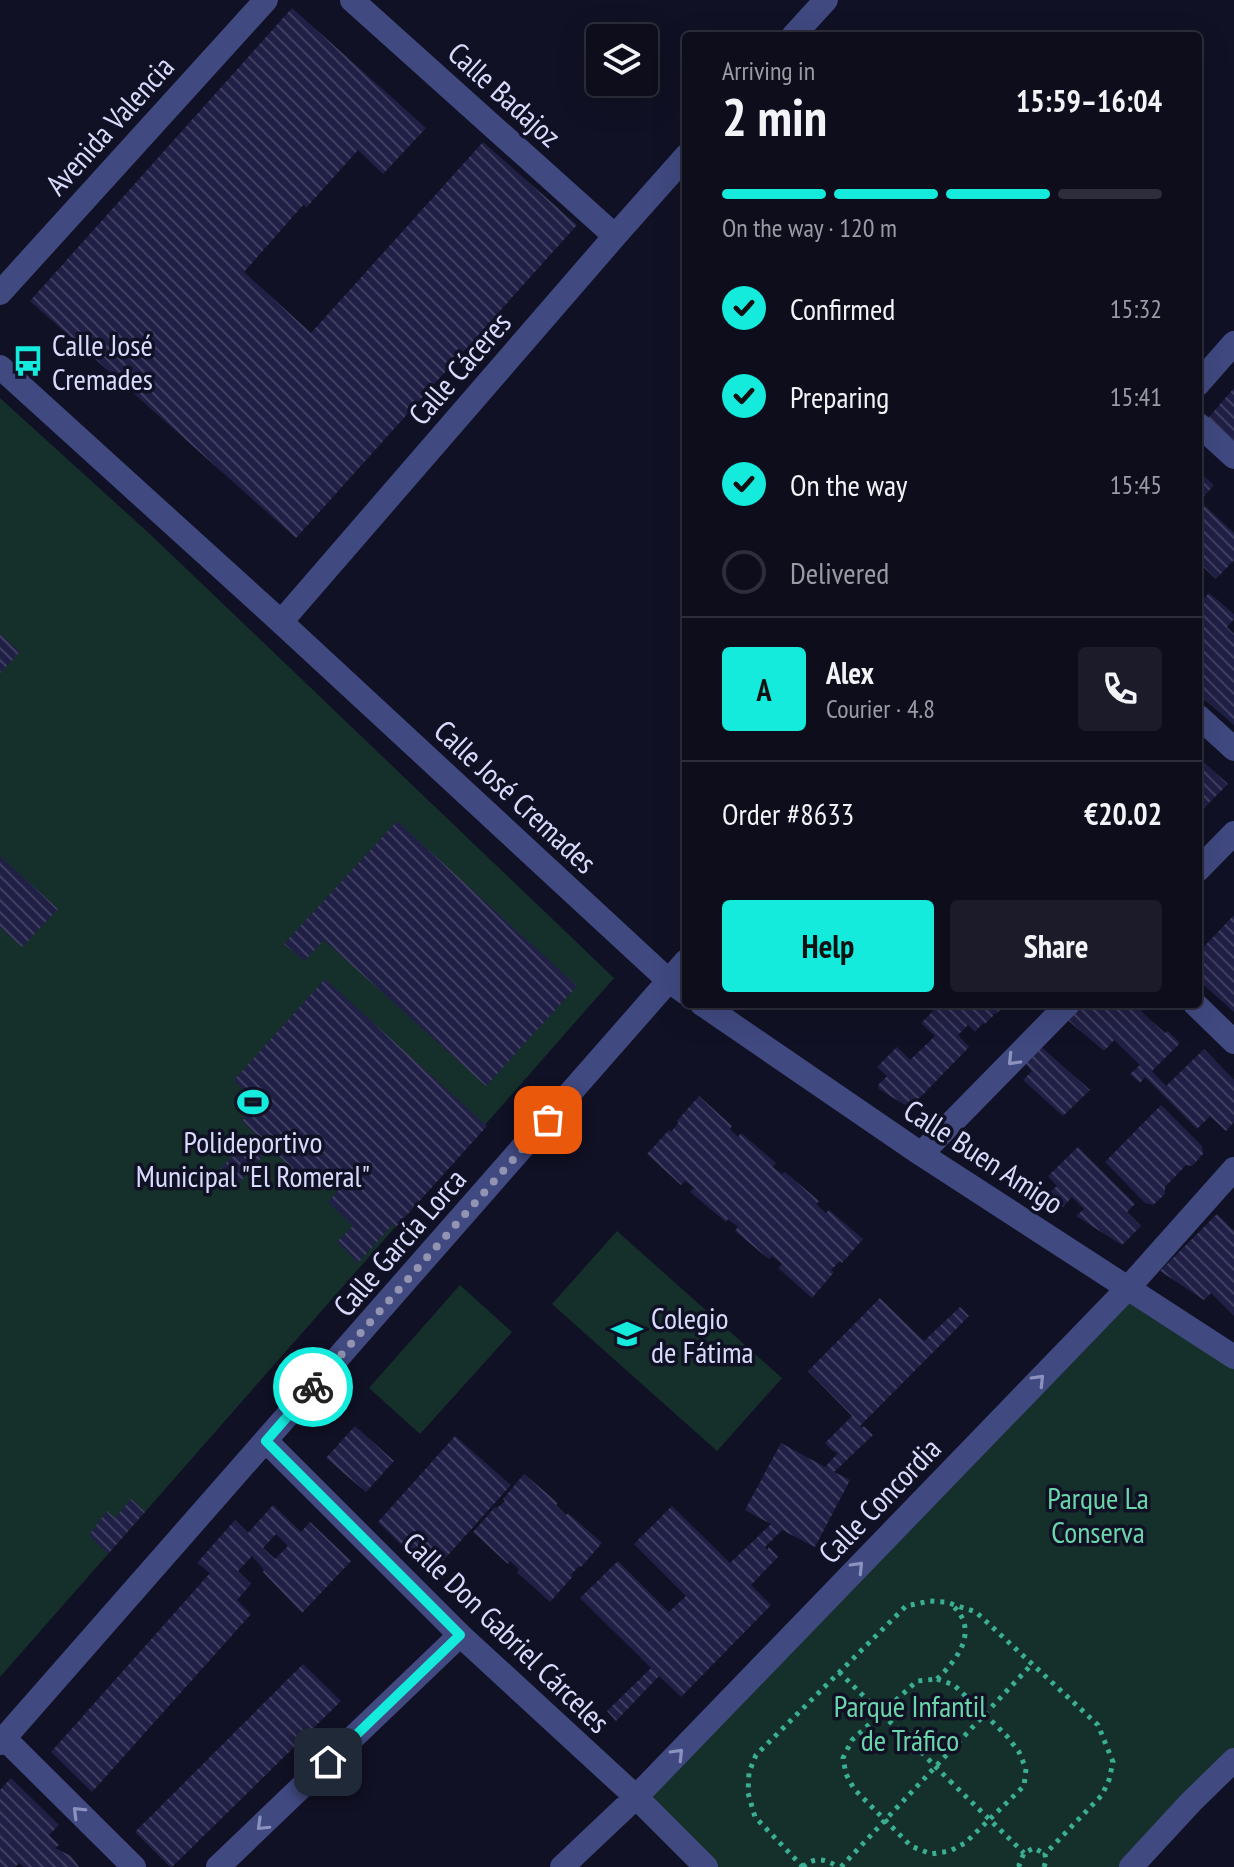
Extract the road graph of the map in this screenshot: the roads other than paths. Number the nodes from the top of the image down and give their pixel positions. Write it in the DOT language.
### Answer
graph roads {
  1 [pos="266,0"];
  2 [pos="352,0"];
  3 [pos="826,0"];
  4 [pos="797,32"];
  5 [pos="682,161"];
  6 [pos="615,236"];
  7 [pos="0,293"];
  8 [pos="1234,343"];
  9 [pos="0,367"];
  10 [pos="1202,379"];
  11 [pos="1202,428"];
  12 [pos="1234,457"];
  13 [pos="281,622"];
  14 [pos="1202,720"];
  15 [pos="1234,749"];
  16 [pos="1234,833"];
  17 [pos="1202,866"];
  18 [pos="677,987"];
  19 [pos="708,1008"];
  20 [pos="1064,1008"];
  21 [pos="1199,1008"];
  22 [pos="1234,1042"];
  23 [pos="921,1154"];
  24 [pos="1234,1169"];
  25 [pos="1128,1288"];
  26 [pos="1234,1357"];
  27 [pos="266,1441"];
  28 [pos="460,1635"];
  29 [pos="2,1741"];
  30 [pos="1234,1760"];
  31 [pos="636,1797"];
  32 [pos="134,1867"];
  33 [pos="218,1867"];
  34 [pos="562,1867"];
  35 [pos="706,1867"];
  36 [pos="1131,1867"];
  1 -- 7 [label="street, Avenida Valencia"];
  2 -- 6 [label="street, Calle Badajoz"];
  3 -- 4 [label="street"];
  5 -- 6 [label="street, Calle Cáceres"];
  6 -- 13 [label="street, Calle Cáceres"];
  8 -- 10 [label="street"];
  9 -- 13 [label="street, Calle José Cremades"];
  11 -- 12 [label="street"];
  13 -- 18 [label="street, Calle José Cremades"];
  14 -- 15 [label="street"];
  16 -- 17 [label="street"];
  18 -- 27 [label="street, Calle García Lorca"];
  19 -- 23 [label="street, Calle Buen Amigo"];
  20 -- 23 [label="street, one-way"];
  21 -- 22 [label="street"];
  23 -- 25 [label="street, Calle Buen Amigo"];
  24 -- 25 [label="street, Calle Concordia"];
  25 -- 26 [label="street, Calle Buen Amigo"];
  31 -- 25 [label="street, Calle Concordia, one-way"];
  27 -- 28 [label="street, Calle Don Gabriel Cárceles"];
  27 -- 29 [label="street, Calle García Lorca"];
  28 -- 31 [label="street, Calle Don Gabriel Cárceles"];
  28 -- 33 [label="street, one-way"];
  32 -- 29 [label="street, one-way"];
  30 -- 36 [label="street"];
  31 -- 34 [label="street, Calle Concordia"];
  31 -- 35 [label="street, Calle Don Gabriel Cárceles"];
}
